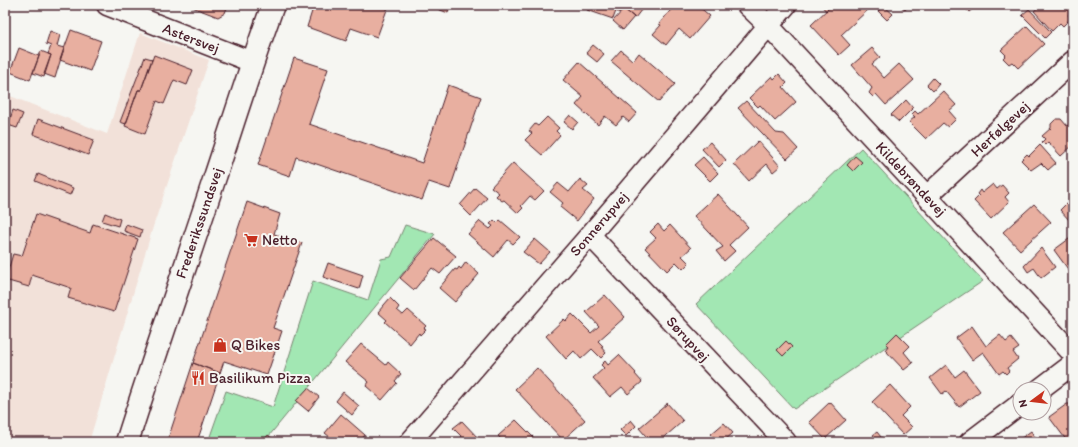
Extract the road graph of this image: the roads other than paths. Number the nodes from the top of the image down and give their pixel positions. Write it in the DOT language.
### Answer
graph roads {
  1 [pos="107,5"];
  2 [pos="273,5"];
  3 [pos="746,5"];
  4 [pos="786,5"];
  5 [pos="768,25"];
  6 [pos="252,62"];
  7 [pos="1073,62"];
  8 [pos="927,196"];
  9 [pos="590,235"];
  10 [pos="1073,354"];
  11 [pos="1073,364"];
  12 [pos="1051,381"];
  13 [pos="1012,410"];
  14 [pos="127,442"];
  15 [pos="410,442"];
  16 [pos="786,442"];
  17 [pos="970,442"];
  1 -- 6 [label="street, Astersvej"];
  2 -- 6 [label="main road, Frederikssundsvej"];
  3 -- 5 [label="street, Kildebrøndevej"];
  4 -- 5 [label="street, Sonnerupvej"];
  5 -- 8 [label="street, Kildebrøndevej"];
  5 -- 9 [label="street, Sonnerupvej"];
  6 -- 14 [label="main road, Frederikssundsvej"];
  7 -- 8 [label="street, Herfølgevej"];
  8 -- 10 [label="street, Kildebrøndevej"];
  9 -- 15 [label="street, Sonnerupvej"];
  9 -- 16 [label="street, Sørupvej"];
  11 -- 12 [label="street"];
  13 -- 17 [label="street"];
}
